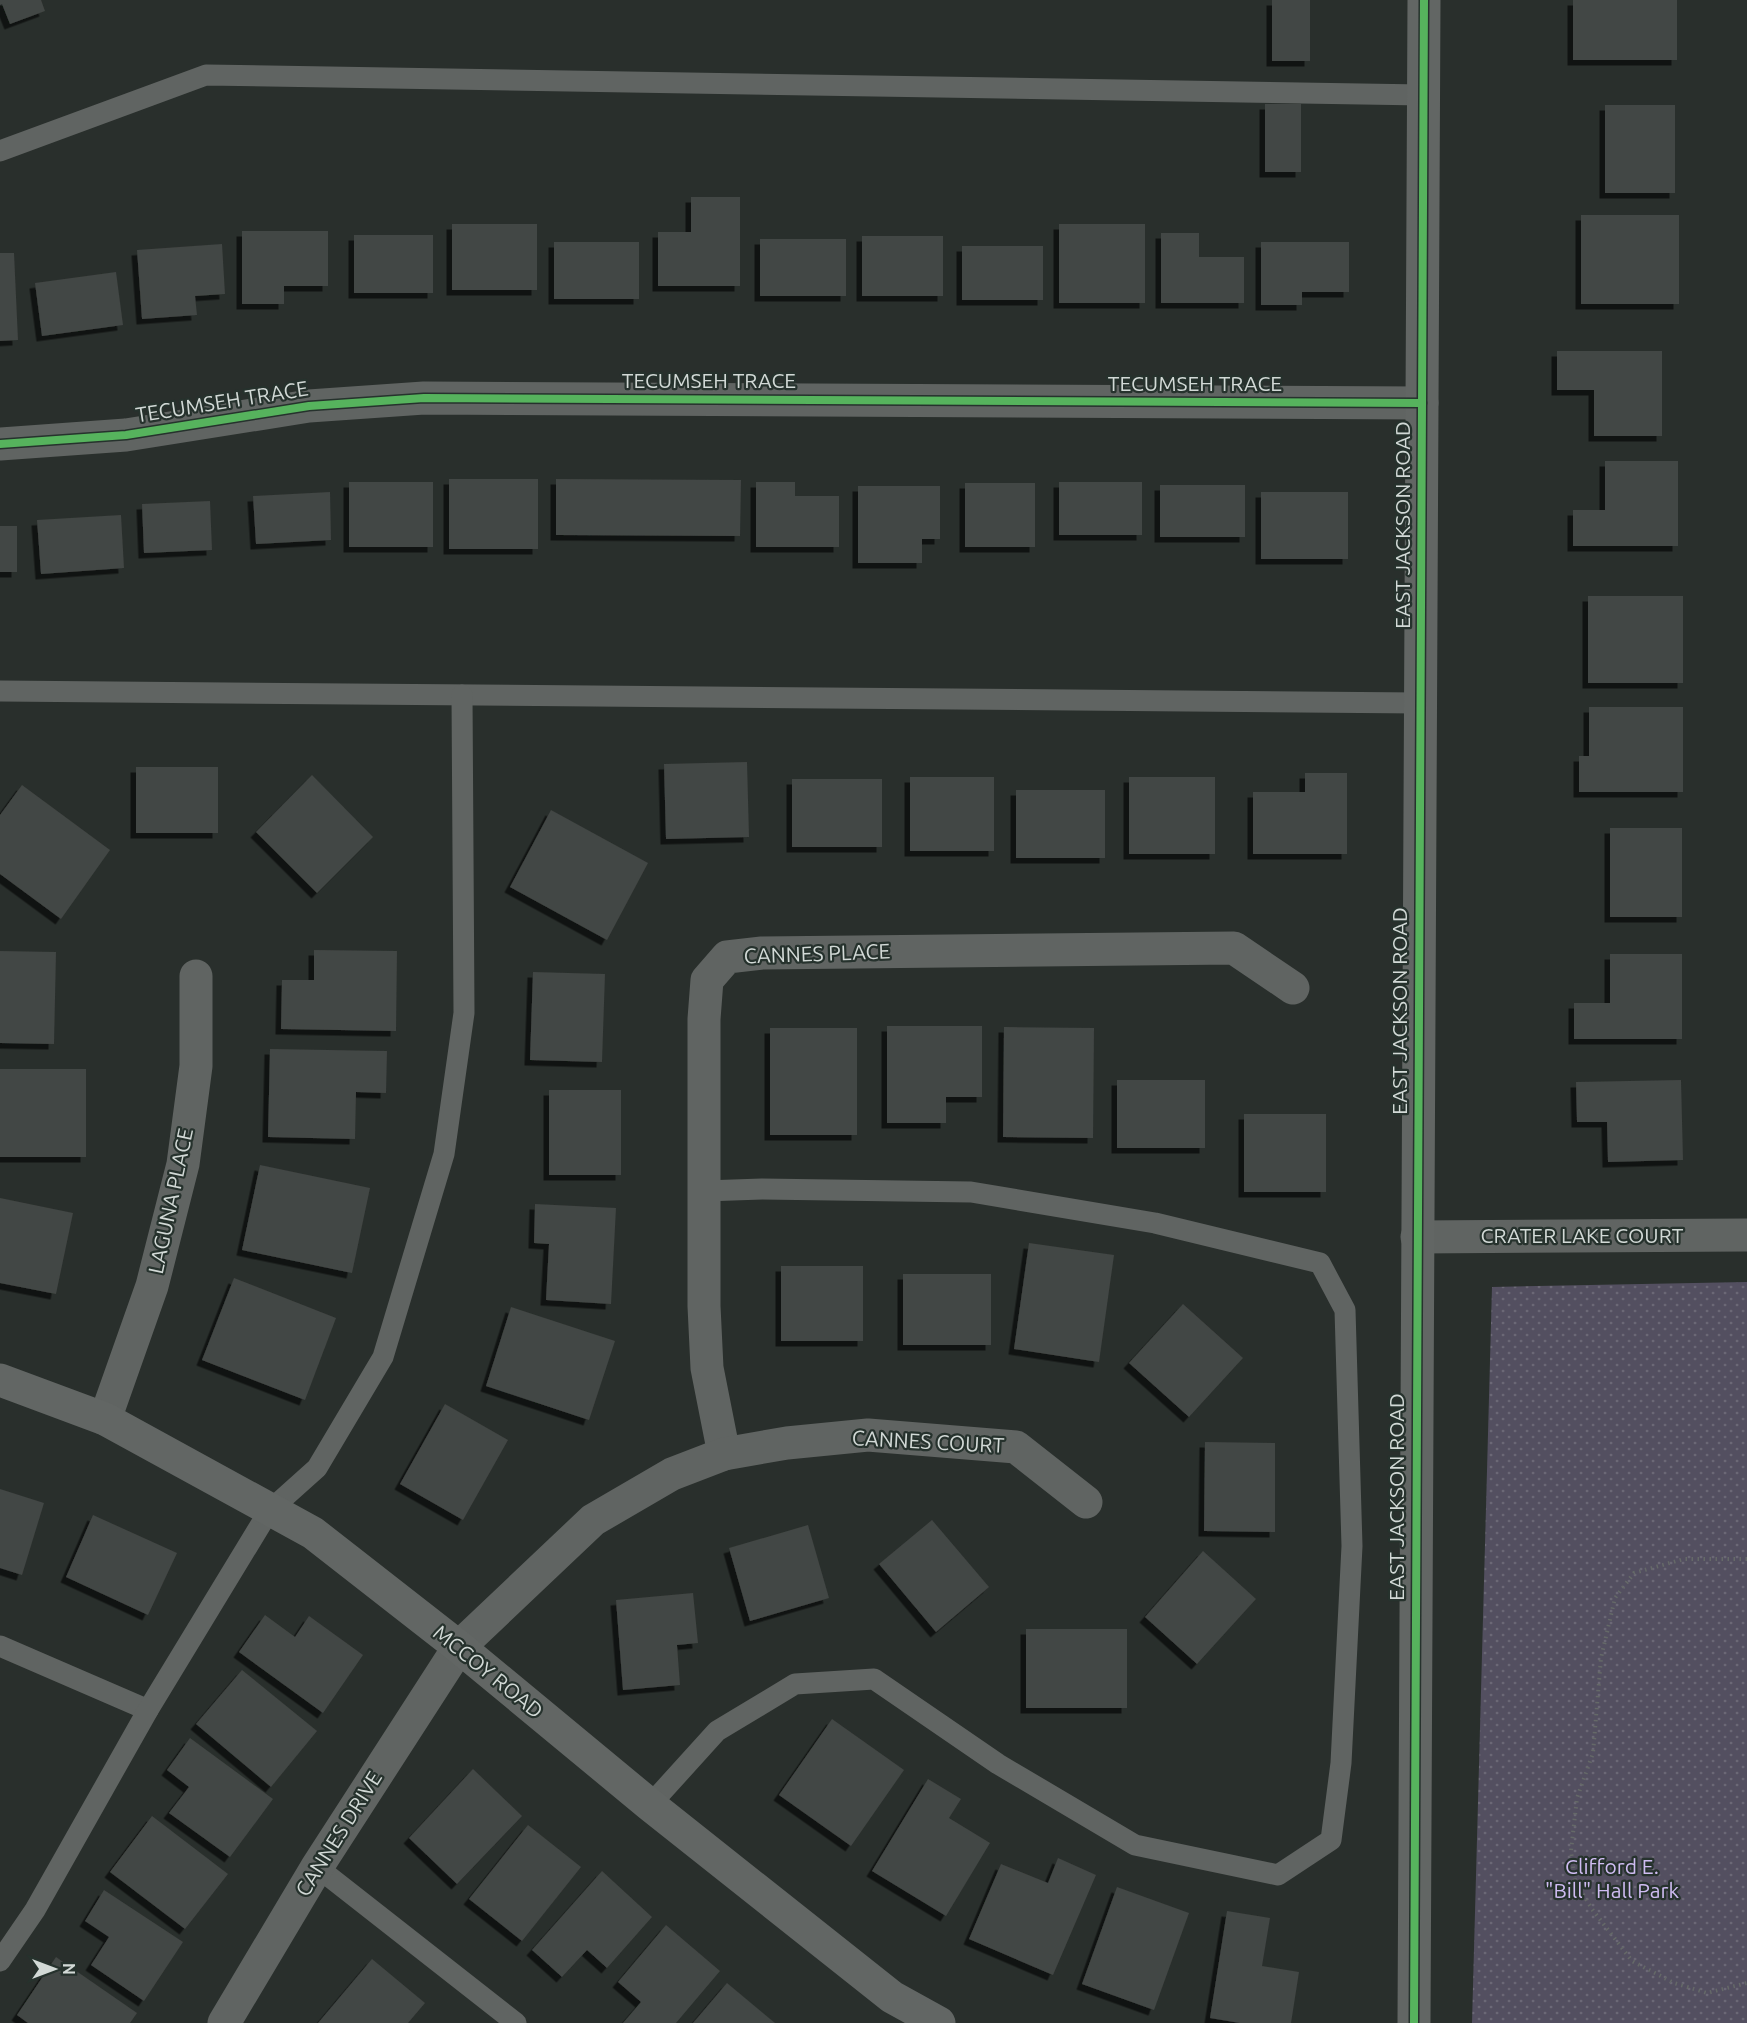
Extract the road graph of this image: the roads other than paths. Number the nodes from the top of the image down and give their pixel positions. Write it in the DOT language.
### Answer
graph roads {
  1 [pos="1424,0"];
  2 [pos="1424,95"];
  3 [pos="0,151"];
  4 [pos="1422,403"];
  5 [pos="0,444"];
  6 [pos="0,691"];
  7 [pos="462,695"];
  8 [pos="1420,703"];
  9 [pos="196,976"];
  10 [pos="1293,988"];
  11 [pos="704,1191"];
  12 [pos="1747,1235"];
  13 [pos="1417,1237"];
  14 [pos="0,1380"];
  15 [pos="105,1419"];
  16 [pos="724,1454"];
  17 [pos="1086,1502"];
  18 [pos="269,1511"];
  19 [pos="0,1646"];
  20 [pos="459,1647"];
  21 [pos="148,1710"];
  22 [pos="650,1805"];
  23 [pos="317,1867"];
  24 [pos="0,1961"];
  25 [pos="224,2023"];
  26 [pos="516,2023"];
  27 [pos="939,2023"];
  28 [pos="1414,2023"];
  1 -- 2 [label="street, EAST JACKSON ROAD"];
  2 -- 3 [label="lane"];
  2 -- 4 [label="street, EAST JACKSON ROAD"];
  4 -- 5 [label="street, TECUMSEH TRACE"];
  4 -- 8 [label="street, EAST JACKSON ROAD"];
  6 -- 7 [label="lane"];
  7 -- 8 [label="lane"];
  7 -- 18 [label="lane"];
  8 -- 13 [label="street, EAST JACKSON ROAD"];
  9 -- 15 [label="street, LAGUNA PLACE"];
  10 -- 11 [label="street, CANNES PLACE"];
  11 -- 16 [label="street, CANNES PLACE"];
  11 -- 22 [label="lane"];
  12 -- 13 [label="street, CRATER LAKE COURT"];
  13 -- 28 [label="street, EAST JACKSON ROAD"];
  14 -- 15 [label="street, MCCOY ROAD"];
  15 -- 18 [label="street, MCCOY ROAD"];
  16 -- 17 [label="street, CANNES COURT"];
  16 -- 20 [label="street, CANNES COURT"];
  18 -- 20 [label="street, MCCOY ROAD"];
  18 -- 21 [label="lane"];
  19 -- 21 [label="lane"];
  20 -- 22 [label="street, MCCOY ROAD"];
  20 -- 23 [label="street, CANNES DRIVE"];
  21 -- 24 [label="lane"];
  22 -- 27 [label="street, MCCOY ROAD"];
  23 -- 25 [label="street, CANNES DRIVE"];
  23 -- 26 [label="lane"];
}
